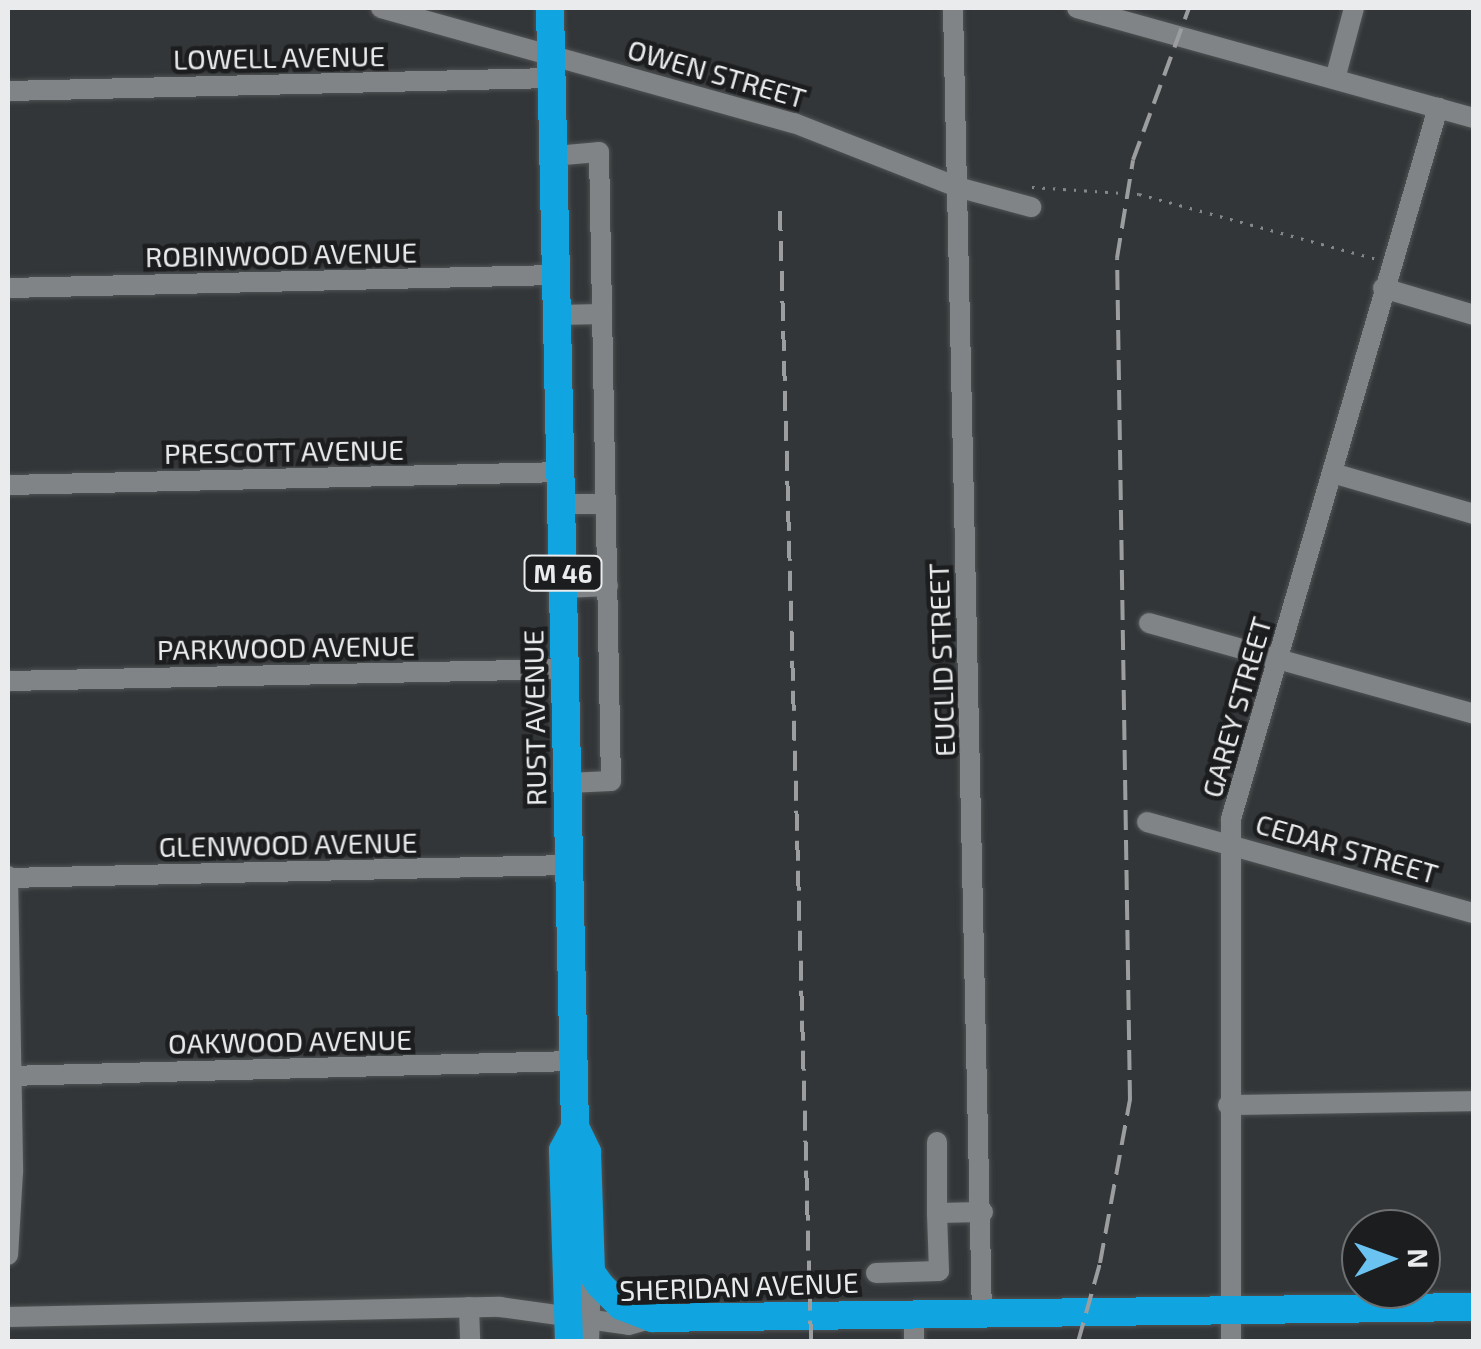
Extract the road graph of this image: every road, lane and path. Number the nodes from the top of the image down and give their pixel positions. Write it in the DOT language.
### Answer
graph roads {
  1 [pos="382,8"];
  2 [pos="550,8"];
  3 [pos="953,8"];
  4 [pos="1077,8"];
  5 [pos="1354,8"];
  6 [pos="1143,16"];
  7 [pos="552,67"];
  8 [pos="1335,79"];
  9 [pos="8,91"];
  10 [pos="1438,108"];
  11 [pos="1474,118"];
  12 [pos="554,156"];
  13 [pos="956,187"];
  14 [pos="1032,197"];
  15 [pos="1382,261"];
  16 [pos="557,274"];
  17 [pos="8,288"];
  18 [pos="1383,288"];
  19 [pos="602,314"];
  20 [pos="1474,314"];
  21 [pos="558,316"];
  22 [pos="562,472"];
  23 [pos="1332,473"];
  24 [pos="8,485"];
  25 [pos="562,504"];
  26 [pos="606,504"];
  27 [pos="1474,514"];
  28 [pos="608,586"];
  29 [pos="564,588"];
  30 [pos="1149,624"];
  31 [pos="1279,658"];
  32 [pos="566,669"];
  33 [pos="8,681"];
  34 [pos="1474,714"];
  35 [pos="568,783"];
  36 [pos="1147,822"];
  37 [pos="1228,842"];
  38 [pos="570,865"];
  39 [pos="8,877"];
  40 [pos="1474,913"];
  41 [pos="574,1061"];
  42 [pos="10,1076"];
  43 [pos="1474,1102"];
  44 [pos="1228,1105"];
  45 [pos="576,1127"];
  46 [pos="936,1142"];
  47 [pos="938,1212"];
  48 [pos="984,1212"];
  49 [pos="8,1255"];
  50 [pos="591,1272"];
  51 [pos="876,1273"];
  52 [pos="1474,1307"];
  53 [pos="469,1308"];
  54 [pos="1230,1310"];
  55 [pos="982,1311"];
  56 [pos="8,1317"];
  57 [pos="653,1318"];
  58 [pos="914,1327"];
  59 [pos="579,1330"];
  60 [pos="470,1342"];
  61 [pos="1231,1342"];
  1 -- 7 [label="street, OWEN STREET"];
  2 -- 7 [label="highway, RUST AVENUE / M 46"];
  3 -- 13 [label="street, EUCLID STREET"];
  4 -- 6 [label="street"];
  5 -- 8 [label="street"];
  6 -- 8 [label="street"];
  7 -- 9 [label="street, LOWELL AVENUE"];
  7 -- 12 [label="highway, RUST AVENUE / M 46"];
  7 -- 13 [label="street, OWEN STREET"];
  8 -- 10 [label="street"];
  10 -- 11 [label="street"];
  10 -- 18 [label="street, GAREY STREET"];
  12 -- 16 [label="highway, RUST AVENUE / M 46"];
  12 -- 19 [label="street"];
  13 -- 14 [label="street, OWEN STREET"];
  13 -- 48 [label="street, EUCLID STREET"];
  14 -- 15 [label="path"];
  16 -- 17 [label="street, ROBINWOOD AVENUE"];
  16 -- 21 [label="highway, RUST AVENUE / M 46"];
  18 -- 20 [label="street"];
  18 -- 23 [label="street, GAREY STREET"];
  19 -- 21 [label="street"];
  19 -- 26 [label="street"];
  21 -- 22 [label="highway, RUST AVENUE / M 46"];
  22 -- 24 [label="street, PRESCOTT AVENUE"];
  22 -- 25 [label="highway, RUST AVENUE / M 46"];
  23 -- 27 [label="street"];
  23 -- 31 [label="street, GAREY STREET"];
  25 -- 26 [label="street"];
  25 -- 29 [label="highway, RUST AVENUE / M 46"];
  26 -- 28 [label="street"];
  28 -- 29 [label="street"];
  28 -- 35 [label="street"];
  29 -- 32 [label="highway, RUST AVENUE / M 46"];
  30 -- 31 [label="street"];
  31 -- 34 [label="street"];
  31 -- 37 [label="street, GAREY STREET"];
  32 -- 33 [label="street, PARKWOOD AVENUE"];
  32 -- 35 [label="highway, RUST AVENUE / M 46"];
  35 -- 38 [label="highway, RUST AVENUE / M 46"];
  36 -- 37 [label="street, CEDAR STREET"];
  37 -- 40 [label="street, CEDAR STREET"];
  37 -- 44 [label="street, GAREY STREET"];
  38 -- 39 [label="street, GLENWOOD AVENUE"];
  38 -- 41 [label="highway, RUST AVENUE / M 46"];
  39 -- 42 [label="street"];
  41 -- 42 [label="street, OAKWOOD AVENUE"];
  41 -- 45 [label="highway, RUST AVENUE / M 46"];
  42 -- 49 [label="street"];
  43 -- 44 [label="street"];
  44 -- 54 [label="street, GAREY STREET"];
  45 -- 50 [label="highway, RUST AVENUE / M 46"];
  45 -- 59 [label="highway, RUST AVENUE / M 46"];
  46 -- 47 [label="street"];
  47 -- 48 [label="street"];
  47 -- 51 [label="street"];
  48 -- 55 [label="street, EUCLID STREET"];
  50 -- 57 [label="highway"];
  50 -- 59 [label="street, RUST AVENUE"];
  52 -- 54 [label="highway, SHERIDAN AVENUE"];
  53 -- 56 [label="street, SHERIDAN AVENUE"];
  53 -- 59 [label="street, SHERIDAN AVENUE"];
  53 -- 60 [label="street"];
  54 -- 55 [label="highway, SHERIDAN AVENUE"];
  54 -- 61 [label="street, GAREY STREET"];
  55 -- 58 [label="highway, SHERIDAN AVENUE"];
  57 -- 58 [label="highway, SHERIDAN AVENUE"];
  57 -- 59 [label="street, SHERIDAN AVENUE"];
}
